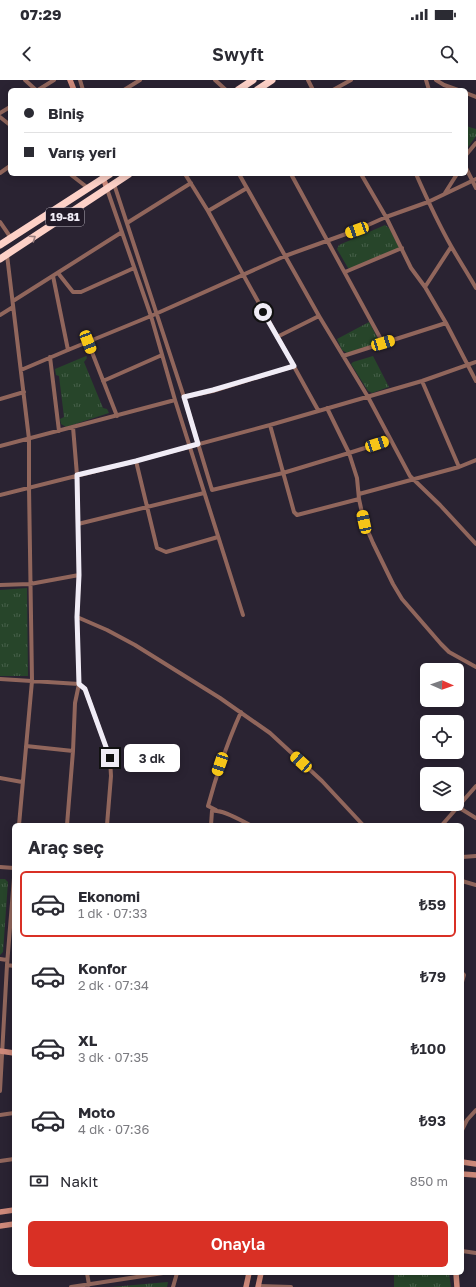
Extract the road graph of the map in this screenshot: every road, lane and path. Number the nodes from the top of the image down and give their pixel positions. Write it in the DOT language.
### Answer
graph roads {
  1 [pos="25,80"];
  2 [pos="54,80"];
  3 [pos="216,80"];
  4 [pos="253,80"];
  5 [pos="272,80"];
  6 [pos="351,80"];
  7 [pos="426,80"];
  8 [pos="436,80"];
  9 [pos="136,81"];
  10 [pos="35,88"];
  11 [pos="40,88"];
  12 [pos="127,88"];
  13 [pos="224,88"];
  14 [pos="241,88"];
  15 [pos="260,88"];
  16 [pos="337,88"];
  17 [pos="429,88"];
  18 [pos="452,88"];
  19 [pos="0,117"];
  20 [pos="8,123"];
  21 [pos="476,143"];
  22 [pos="468,153"];
  23 [pos="468,171"];
  24 [pos="73,176"];
  25 [pos="104,176"];
  26 [pos="105,176"];
  27 [pos="126,176"];
  28 [pos="186,176"];
  29 [pos="240,176"];
  30 [pos="292,176"];
  31 [pos="362,176"];
  32 [pos="417,176"];
  33 [pos="456,176"];
  34 [pos="474,180"];
  35 [pos="191,183"];
  36 [pos="114,184"];
  37 [pos="88,188"];
  38 [pos="107,188"];
  39 [pos="247,188"];
  40 [pos="476,188"];
  41 [pos="445,194"];
  42 [pos="428,202"];
  43 [pos="208,211"];
  44 [pos="386,217"];
  45 [pos="0,222"];
  46 [pos="127,222"];
  47 [pos="122,232"];
  48 [pos="11,238"];
  49 [pos="328,241"];
  50 [pos="0,245"];
  51 [pos="451,247"];
  52 [pos="402,248"];
  53 [pos="7,255"];
  54 [pos="285,256"];
  55 [pos="0,259"];
  56 [pos="134,268"];
  57 [pos="345,272"];
  58 [pos="58,273"];
  59 [pos="243,274"];
  60 [pos="53,276"];
  61 [pos="425,287"];
  62 [pos="476,288"];
  63 [pos="12,301"];
  64 [pos="13,307"];
  65 [pos="157,314"];
  66 [pos="0,315"];
  67 [pos="151,316"];
  68 [pos="319,316"];
  69 [pos="446,323"];
  70 [pos="277,337"];
  71 [pos="88,342"];
  72 [pos="383,343"];
  73 [pos="68,350"];
  74 [pos="162,355"];
  75 [pos="343,356"];
  76 [pos="50,357"];
  77 [pos="476,362"];
  78 [pos="469,364"];
  79 [pos="294,366"];
  80 [pos="21,370"];
  81 [pos="422,381"];
  82 [pos="476,381"];
  83 [pos="103,382"];
  84 [pos="24,392"];
  85 [pos="184,397"];
  86 [pos="368,397"];
  87 [pos="0,399"];
  88 [pos="175,400"];
  89 [pos="327,408"];
  90 [pos="318,410"];
  91 [pos="117,416"];
  92 [pos="270,425"];
  93 [pos="73,427"];
  94 [pos="59,431"];
  95 [pos="29,439"];
  96 [pos="390,440"];
  97 [pos="198,444"];
  98 [pos="0,446"];
  99 [pos="190,446"];
  100 [pos="349,453"];
  101 [pos="476,460"];
  102 [pos="136,461"];
  103 [pos="459,467"];
  104 [pos="283,473"];
  105 [pos="77,475"];
  106 [pos="413,480"];
  107 [pos="29,487"];
  108 [pos="204,493"];
  109 [pos="0,494"];
  110 [pos="359,496"];
  111 [pos="147,507"];
  112 [pos="78,524"];
  113 [pos="218,537"];
  114 [pos="476,544"];
  115 [pos="79,575"];
  116 [pos="30,584"];
  117 [pos="0,585"];
  118 [pos="243,615"];
  119 [pos="77,617"];
  120 [pos="476,667"];
  121 [pos="0,679"];
  122 [pos="32,680"];
  123 [pos="79,684"];
  124 [pos="241,712"];
  125 [pos="26,746"];
  126 [pos="73,751"];
  127 [pos="0,778"];
  128 [pos="22,782"];
  129 [pos="476,786"];
  130 [pos="464,800"];
  131 [pos="216,810"];
  132 [pos="454,811"];
  133 [pos="464,811"];
  134 [pos="476,818"];
  135 [pos="19,823"];
  136 [pos="67,823"];
  137 [pos="107,823"];
  138 [pos="211,823"];
  139 [pos="246,823"];
  140 [pos="361,823"];
  141 [pos="444,823"];
  142 [pos="476,856"];
  143 [pos="464,857"];
  144 [pos="0,867"];
  145 [pos="12,868"];
  146 [pos="464,882"];
  147 [pos="476,885"];
  148 [pos="12,901"];
  149 [pos="0,959"];
  150 [pos="7,960"];
  151 [pos="7,965"];
  152 [pos="12,966"];
  153 [pos="2,1052"];
  154 [pos="12,1053"];
  155 [pos="0,1091"];
  156 [pos="476,1110"];
  157 [pos="12,1113"];
  158 [pos="0,1115"];
  159 [pos="464,1125"];
  160 [pos="12,1159"];
  161 [pos="0,1161"];
  162 [pos="464,1162"];
  163 [pos="476,1164"];
  164 [pos="464,1174"];
  165 [pos="476,1175"];
  166 [pos="12,1210"];
  167 [pos="0,1212"];
  168 [pos="12,1224"];
  169 [pos="0,1226"];
  170 [pos="464,1252"];
  171 [pos="476,1253"];
  172 [pos="87,1275"];
  173 [pos="149,1275"];
  174 [pos="176,1275"];
  175 [pos="250,1275"];
  176 [pos="261,1275"];
  177 [pos="456,1275"];
  178 [pos="88,1284"];
  179 [pos="247,1286"];
  180 [pos="258,1286"];
  181 [pos="71,1287"];
  182 [pos="173,1287"];
  183 [pos="291,1287"];
  184 [pos="457,1287"];
  1 -- 10 [label="street"];
  2 -- 11 [label="street"];
  3 -- 13 [label="street"];
  4 -- 14 [label="highway"];
  5 -- 15 [label="highway"];
  6 -- 16 [label="street"];
  7 -- 17 [label="street"];
  8 -- 18 [label="street"];
  9 -- 12 [label="street"];
  19 -- 20 [label="street"];
  21 -- 22 [label="street"];
  23 -- 34 [label="street"];
  24 -- 37 [label="street"];
  25 -- 37 [label="highway, 19-81"];
  26 -- 38 [label="street"];
  27 -- 36 [label="highway, 19-81"];
  28 -- 35 [label="street"];
  29 -- 39 [label="street"];
  30 -- 49 [label="street"];
  31 -- 44 [label="street"];
  32 -- 42 [label="street"];
  33 -- 41 [label="street"];
  34 -- 40 [label="street"];
  34 -- 41 [label="street"];
  35 -- 43 [label="street"];
  35 -- 46 [label="street"];
  36 -- 38 [label="highway, 19-81"];
  36 -- 46 [label="street"];
  37 -- 48 [label="highway, 19-81"];
  38 -- 47 [label="street"];
  53 -- 38 [label="highway, 19-81, one-way"];
  39 -- 43 [label="street"];
  39 -- 54 [label="street"];
  41 -- 42 [label="street"];
  42 -- 44 [label="street"];
  42 -- 51 [label="street"];
  43 -- 59 [label="street"];
  44 -- 49 [label="street"];
  44 -- 52 [label="street"];
  45 -- 48 [label="street"];
  46 -- 65 [label="street"];
  47 -- 56 [label="street"];
  47 -- 58 [label="street"];
  48 -- 50 [label="highway, 19-81"];
  49 -- 54 [label="street"];
  49 -- 57 [label="street"];
  51 -- 61 [label="street"];
  51 -- 62 [label="street"];
  52 -- 57 [label="street"];
  52 -- 61 [label="street"];
  53 -- 55 [label="highway, 19-81"];
  53 -- 63 [label="street"];
  54 -- 59 [label="street"];
  54 -- 68 [label="street"];
  56 -- 58 [label="street"];
  56 -- 67 [label="street"];
  57 -- 72 [label="street"];
  58 -- 60 [label="street"];
  59 -- 65 [label="street"];
  59 -- 70 [label="street"];
  60 -- 63 [label="street"];
  60 -- 73 [label="street"];
  61 -- 69 [label="street"];
  63 -- 64 [label="street"];
  64 -- 66 [label="street"];
  64 -- 80 [label="street"];
  65 -- 67 [label="street"];
  65 -- 85 [label="street"];
  67 -- 71 [label="street"];
  67 -- 74 [label="street"];
  68 -- 70 [label="street"];
  68 -- 75 [label="street"];
  69 -- 72 [label="street"];
  69 -- 78 [label="street"];
  70 -- 79 [label="street"];
  71 -- 73 [label="street"];
  71 -- 83 [label="street"];
  72 -- 75 [label="street"];
  73 -- 76 [label="street"];
  74 -- 83 [label="street"];
  74 -- 88 [label="street"];
  75 -- 86 [label="street"];
  76 -- 80 [label="street"];
  76 -- 94 [label="street"];
  77 -- 78 [label="street"];
  78 -- 81 [label="street"];
  78 -- 82 [label="street"];
  79 -- 85 [label="street"];
  79 -- 90 [label="street"];
  80 -- 84 [label="street"];
  81 -- 86 [label="street"];
  81 -- 103 [label="street"];
  83 -- 91 [label="street"];
  84 -- 87 [label="street"];
  84 -- 95 [label="street"];
  85 -- 97 [label="street"];
  86 -- 89 [label="street"];
  86 -- 96 [label="street"];
  88 -- 91 [label="street"];
  88 -- 99 [label="street"];
  89 -- 90 [label="street"];
  89 -- 100 [label="street"];
  90 -- 92 [label="street"];
  91 -- 93 [label="street"];
  92 -- 97 [label="street"];
  92 -- 104 [label="street"];
  93 -- 94 [label="street"];
  93 -- 105 [label="street"];
  94 -- 95 [label="street"];
  95 -- 98 [label="street"];
  95 -- 107 [label="street"];
  96 -- 100 [label="street"];
  96 -- 106 [label="street"];
  97 -- 99 [label="street"];
  97 -- 104 [label="street"];
  99 -- 102 [label="street"];
  99 -- 108 [label="street"];
  100 -- 104 [label="street"];
  100 -- 110 [label="street"];
  101 -- 103 [label="street"];
  102 -- 105 [label="street"];
  102 -- 111 [label="street"];
  103 -- 106 [label="street"];
  104 -- 110 [label="street"];
  105 -- 107 [label="street"];
  105 -- 112 [label="street"];
  106 -- 110 [label="street"];
  106 -- 114 [label="street"];
  107 -- 109 [label="street"];
  107 -- 116 [label="street"];
  108 -- 111 [label="street"];
  108 -- 113 [label="street"];
  110 -- 120 [label="street"];
  111 -- 112 [label="street"];
  111 -- 113 [label="street"];
  112 -- 115 [label="street"];
  113 -- 118 [label="street"];
  115 -- 116 [label="street"];
  115 -- 119 [label="street"];
  116 -- 117 [label="street"];
  116 -- 122 [label="street"];
  119 -- 123 [label="street"];
  119 -- 124 [label="street"];
  121 -- 122 [label="street"];
  122 -- 123 [label="street"];
  122 -- 125 [label="street"];
  123 -- 126 [label="street"];
  123 -- 137 [label="street"];
  124 -- 131 [label="street"];
  124 -- 140 [label="street"];
  125 -- 126 [label="street"];
  125 -- 128 [label="street"];
  126 -- 136 [label="street"];
  127 -- 128 [label="street"];
  128 -- 135 [label="street"];
  129 -- 130 [label="street"];
  131 -- 138 [label="street"];
  131 -- 139 [label="street"];
  132 -- 141 [label="street"];
  133 -- 134 [label="street"];
  142 -- 143 [label="street"];
  144 -- 145 [label="street"];
  146 -- 147 [label="street"];
  148 -- 150 [label="street"];
  149 -- 150 [label="street"];
  150 -- 151 [label="street"];
  151 -- 152 [label="street"];
  151 -- 153 [label="street"];
  153 -- 154 [label="street"];
  153 -- 155 [label="street"];
  156 -- 159 [label="street"];
  157 -- 158 [label="street"];
  160 -- 161 [label="street"];
  162 -- 163 [label="street"];
  164 -- 165 [label="street"];
  166 -- 167 [label="street"];
  168 -- 169 [label="street"];
  170 -- 171 [label="street"];
  172 -- 178 [label="street"];
  173 -- 178 [label="street"];
  174 -- 182 [label="street"];
  175 -- 179 [label="street"];
  176 -- 180 [label="street"];
  177 -- 184 [label="street"];
  178 -- 181 [label="street"];
  179 -- 180 [label="street"];
  180 -- 183 [label="street"];
}
